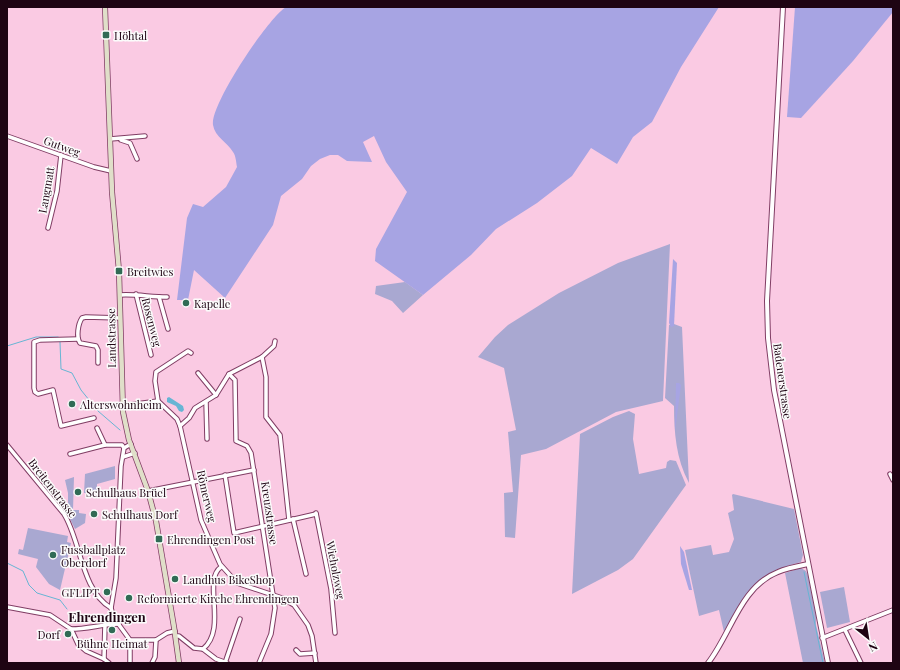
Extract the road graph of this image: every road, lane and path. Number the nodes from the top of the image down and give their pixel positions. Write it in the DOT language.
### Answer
graph roads {
  1 [pos="105,7"];
  2 [pos="783,7"];
  3 [pos="7,136"];
  4 [pos="145,136"];
  5 [pos="113,139"];
  6 [pos="61,155"];
  7 [pos="137,159"];
  8 [pos="111,171"];
  9 [pos="48,228"];
  10 [pos="120,294"];
  11 [pos="136,294"];
  12 [pos="159,297"];
  13 [pos="167,297"];
  14 [pos="120,318"];
  15 [pos="168,329"];
  16 [pos="78,339"];
  17 [pos="275,341"];
  18 [pos="191,353"];
  19 [pos="151,355"];
  20 [pos="262,357"];
  21 [pos="98,363"];
  22 [pos="198,374"];
  23 [pos="229,374"];
  24 [pos="216,395"];
  25 [pos="158,401"];
  26 [pos="206,402"];
  27 [pos="129,405"];
  28 [pos="94,418"];
  29 [pos="180,426"];
  30 [pos="97,428"];
  31 [pos="207,439"];
  32 [pos="131,444"];
  33 [pos="7,445"];
  34 [pos="105,445"];
  35 [pos="124,448"];
  36 [pos="134,453"];
  37 [pos="70,454"];
  38 [pos="123,457"];
  39 [pos="254,470"];
  40 [pos="890,474"];
  41 [pos="225,475"];
  42 [pos="893,480"];
  43 [pos="194,481"];
  44 [pos="148,491"];
  45 [pos="291,519"];
  46 [pos="263,526"];
  47 [pos="808,564"];
  48 [pos="222,567"];
  49 [pos="306,574"];
  50 [pos="272,596"];
  51 [pos="7,607"];
  52 [pos="111,608"];
  53 [pos="893,610"];
  54 [pos="240,620"];
  55 [pos="105,624"];
  56 [pos="119,624"];
  57 [pos="72,629"];
  58 [pos="845,630"];
  59 [pos="335,633"];
  60 [pos="175,634"];
  61 [pos="822,638"];
  62 [pos="130,640"];
  63 [pos="156,640"];
  64 [pos="204,650"];
  65 [pos="296,650"];
  66 [pos="315,653"];
  67 [pos="104,657"];
  68 [pos="109,663"];
  69 [pos="130,663"];
  70 [pos="152,663"];
  71 [pos="179,663"];
  72 [pos="226,663"];
  73 [pos="259,663"];
  74 [pos="316,663"];
  75 [pos="708,663"];
  76 [pos="828,663"];
  77 [pos="861,663"];
  1 -- 5 [label="main road, Landstrasse"];
  2 -- 47 [label="street, Badenerstrasse"];
  3 -- 6 [label="street, Gutweg"];
  4 -- 5 [label="street"];
  5 -- 7 [label="street"];
  5 -- 8 [label="main road, Landstrasse"];
  6 -- 8 [label="street, Gutweg"];
  6 -- 9 [label="street, Langmatt"];
  8 -- 10 [label="main road, Landstrasse"];
  10 -- 11 [label="street"];
  10 -- 14 [label="main road, Landstrasse"];
  11 -- 12 [label="street"];
  11 -- 19 [label="street, Rosenweg"];
  12 -- 13 [label="street"];
  12 -- 15 [label="street"];
  14 -- 16 [label="street"];
  14 -- 32 [label="main road, Landstrasse"];
  16 -- 21 [label="street"];
  16 -- 28 [label="street"];
  17 -- 20 [label="street"];
  18 -- 25 [label="street"];
  20 -- 23 [label="street"];
  20 -- 45 [label="street"];
  22 -- 24 [label="street"];
  23 -- 24 [label="street"];
  23 -- 39 [label="street, Kreuzstrasse"];
  24 -- 26 [label="street"];
  25 -- 27 [label="street"];
  25 -- 29 [label="street, Römerweg"];
  26 -- 29 [label="street"];
  26 -- 31 [label="street"];
  29 -- 43 [label="street, Römerweg"];
  30 -- 34 [label="street"];
  32 -- 35 [label="street"];
  32 -- 36 [label="main road, Landstrasse"];
  33 -- 52 [label="street, Breitenstrasse"];
  34 -- 35 [label="street"];
  34 -- 37 [label="street"];
  35 -- 38 [label="street"];
  36 -- 38 [label="street"];
  36 -- 44 [label="main road, Landstrasse"];
  38 -- 52 [label="street"];
  39 -- 41 [label="street"];
  39 -- 46 [label="street, Kreuzstrasse"];
  40 -- 42 [label="street"];
  41 -- 43 [label="street"];
  41 -- 46 [label="street"];
  43 -- 44 [label="street"];
  43 -- 48 [label="street, Römerweg"];
  44 -- 60 [label="main road, Landstrasse"];
  45 -- 46 [label="street"];
  45 -- 49 [label="street"];
  45 -- 59 [label="street, Wieholzweg"];
  46 -- 50 [label="street, Kreuzstrasse"];
  47 -- 61 [label="street, Badenerstrasse"];
  47 -- 75 [label="street"];
  48 -- 50 [label="street, Römerweg"];
  48 -- 64 [label="street"];
  50 -- 66 [label="street, Römerweg"];
  50 -- 73 [label="street, Kreuzstrasse"];
  51 -- 57 [label="street"];
  52 -- 56 [label="street, Breitenstrasse"];
  53 -- 58 [label="street"];
  54 -- 72 [label="street"];
  55 -- 56 [label="street"];
  55 -- 57 [label="street"];
  55 -- 67 [label="street"];
  56 -- 62 [label="street, Breitenstrasse"];
  57 -- 67 [label="street"];
  58 -- 61 [label="street"];
  58 -- 77 [label="street"];
  60 -- 63 [label="street"];
  60 -- 64 [label="street"];
  60 -- 71 [label="main road, Landstrasse"];
  61 -- 76 [label="street, Badenerstrasse"];
  62 -- 63 [label="street"];
  62 -- 69 [label="street"];
  63 -- 70 [label="street"];
  64 -- 72 [label="street"];
  65 -- 66 [label="street"];
  66 -- 74 [label="street, Römerweg"];
  67 -- 68 [label="street"];
}
